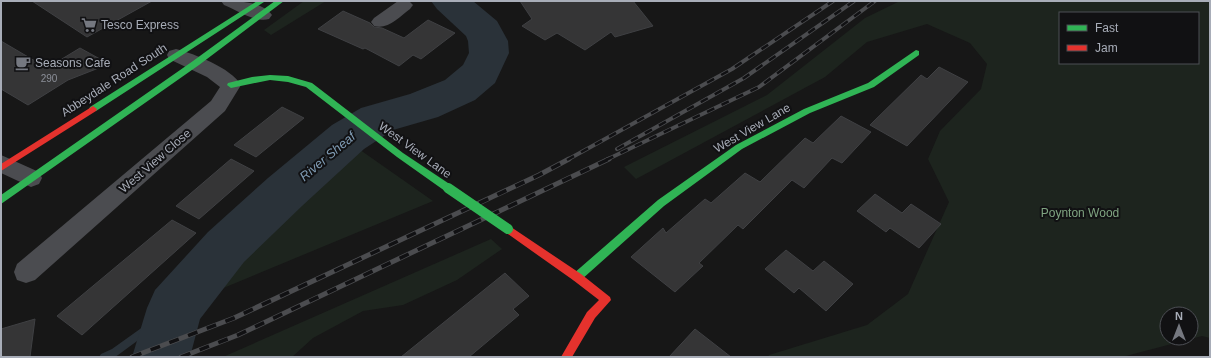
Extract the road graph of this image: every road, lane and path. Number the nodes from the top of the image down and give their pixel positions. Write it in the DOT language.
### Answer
graph roads {
  1 [pos="230,1"];
  2 [pos="280,1"];
  3 [pos="378,1"];
  4 [pos="257,8"];
  5 [pos="380,22"];
  6 [pos="916,52"];
  7 [pos="176,55"];
  8 [pos="196,63"];
  9 [pos="231,85"];
  10 [pos="2,166"];
  11 [pos="31,178"];
  12 [pos="1,200"];
  13 [pos="26,272"];
  14 [pos="577,277"];
  15 [pos="566,357"];
  1 -- 4 [label="street"];
  2 -- 4 [label="street"];
  3 -- 5 [label="street"];
  4 -- 7 [label="street, Abbeydale Road South"];
  4 -- 8 [label="street"];
  6 -- 14 [label="street, West View Lane"];
  7 -- 8 [label="street"];
  7 -- 10 [label="street, Abbeydale Road South"];
  8 -- 9 [label="street"];
  8 -- 11 [label="street"];
  9 -- 13 [label="street, West View Close"];
  9 -- 14 [label="street, West View Lane, bridge"];
  10 -- 11 [label="street"];
  11 -- 12 [label="street"];
  14 -- 15 [label="street, West View Lane"];
}
